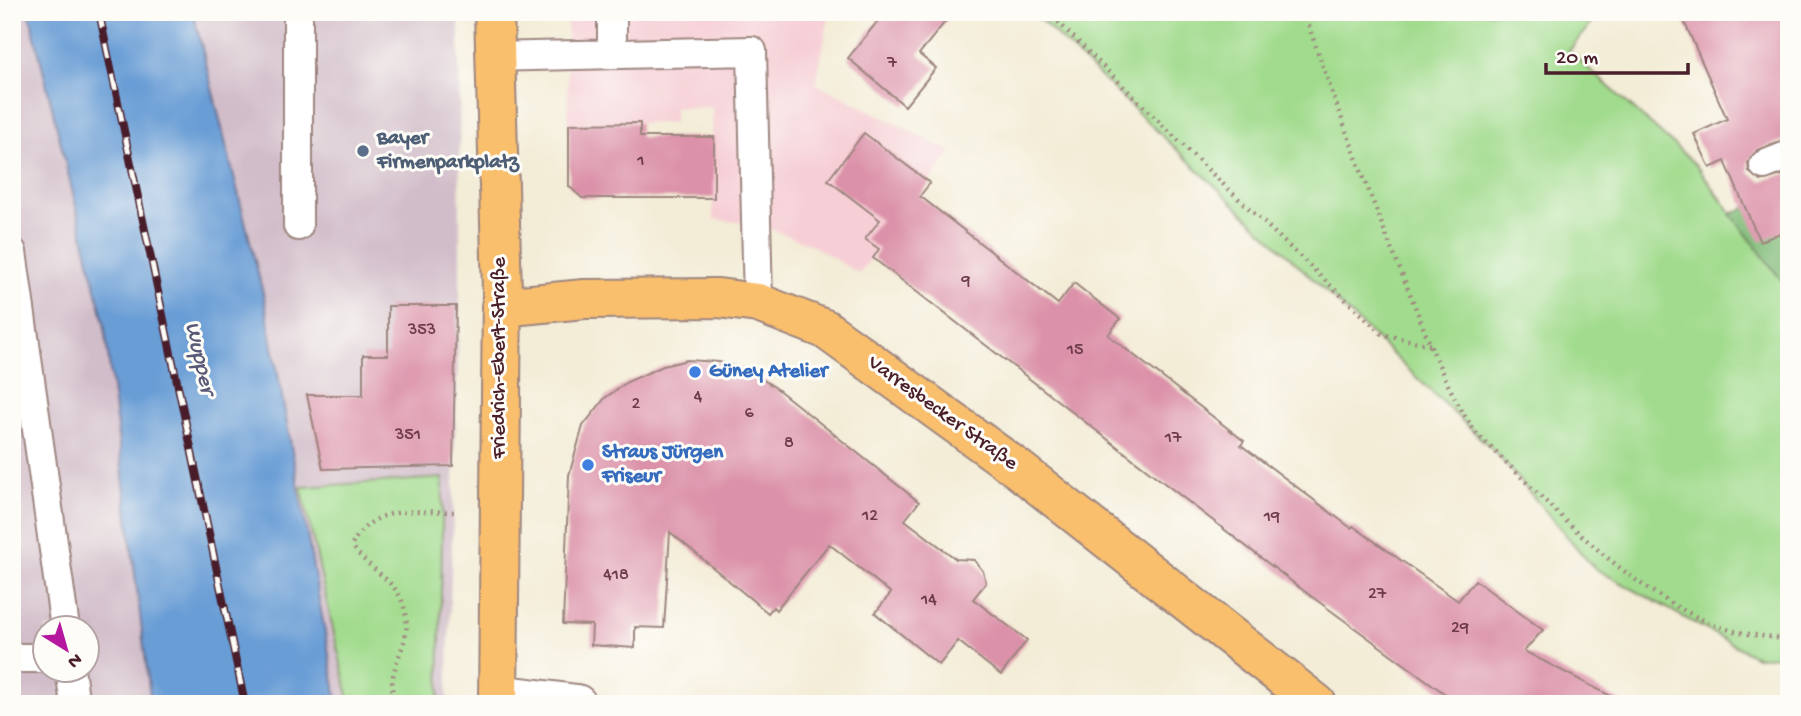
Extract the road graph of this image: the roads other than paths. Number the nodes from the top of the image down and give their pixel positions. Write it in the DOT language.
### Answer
graph roads {
  1 [pos="298,12"];
  2 [pos="494,12"];
  3 [pos="612,12"];
  4 [pos="612,54"];
  5 [pos="494,57"];
  6 [pos="298,226"];
  7 [pos="12,252"];
  8 [pos="758,303"];
  9 [pos="501,307"];
  10 [pos="63,614"];
  11 [pos="12,657"];
  12 [pos="32,658"];
  13 [pos="72,684"];
  14 [pos="498,699"];
  15 [pos="75,704"];
  16 [pos="577,704"];
  17 [pos="1317,704"];
  1 -- 6 [label="lane"];
  2 -- 5 [label="main road, Friedrich-Ebert-Straße"];
  3 -- 4 [label="lane"];
  4 -- 5 [label="lane"];
  4 -- 8 [label="lane"];
  5 -- 9 [label="main road, Friedrich-Ebert-Straße"];
  7 -- 10 [label="lane"];
  8 -- 9 [label="main road, Varresbecker Straße"];
  8 -- 17 [label="main road, Varresbecker Straße"];
  9 -- 14 [label="main road, Friedrich-Ebert-Straße"];
  11 -- 12 [label="lane"];
  13 -- 15 [label="lane"];
  14 -- 16 [label="street"];
}
